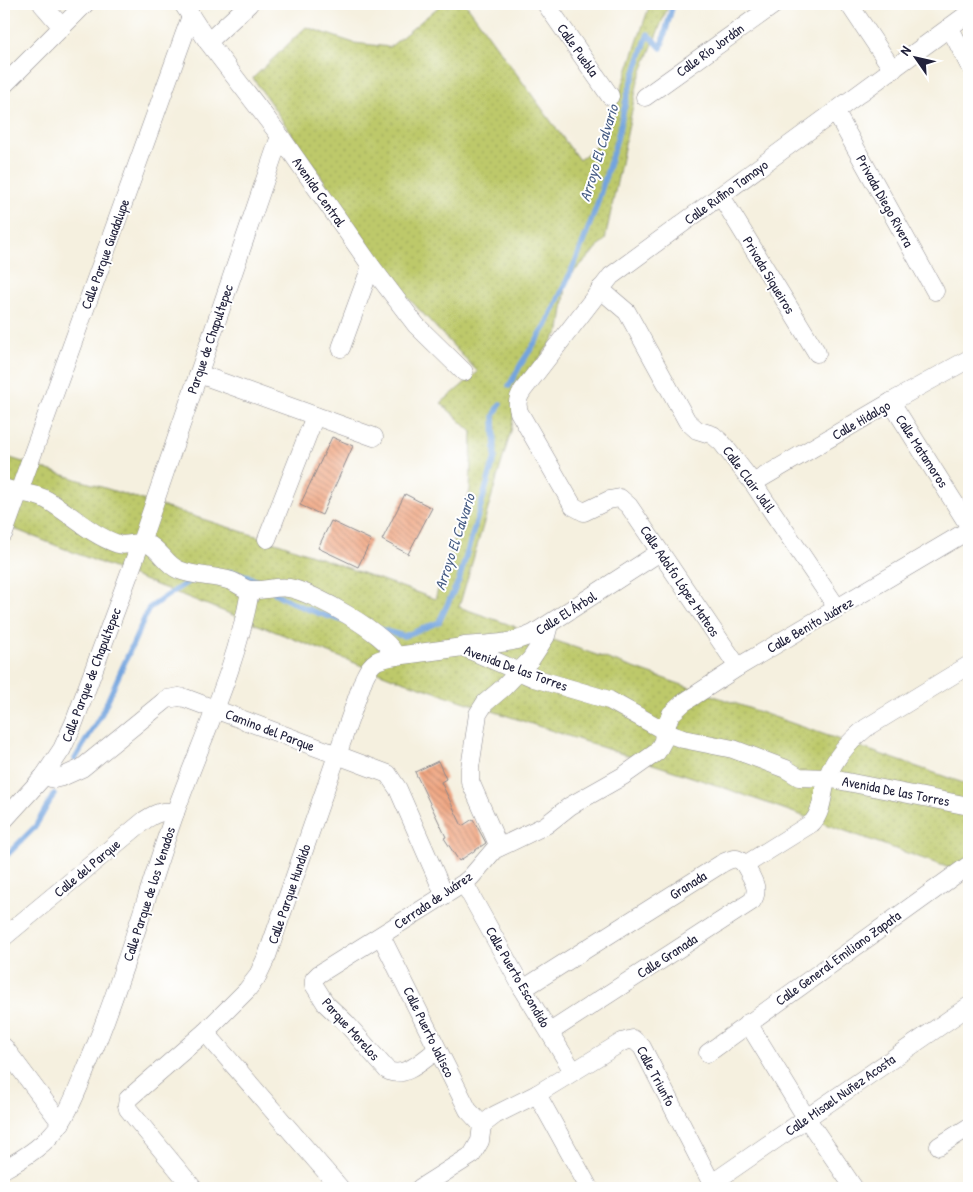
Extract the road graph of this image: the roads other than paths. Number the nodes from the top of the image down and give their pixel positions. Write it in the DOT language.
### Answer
graph roads {
  1 [pos="42,4"];
  2 [pos="85,4"];
  3 [pos="249,4"];
  4 [pos="546,4"];
  5 [pos="775,4"];
  6 [pos="849,4"];
  7 [pos="187,10"];
  8 [pos="969,13"];
  9 [pos="62,27"];
  10 [pos="950,28"];
  11 [pos="208,42"];
  12 [pos="969,65"];
  13 [pos="893,70"];
  14 [pos="4,85"];
  15 [pos="610,96"];
  16 [pos="645,97"];
  17 [pos="835,111"];
  18 [pos="280,136"];
  19 [pos="721,196"];
  20 [pos="371,266"];
  21 [pos="600,289"];
  22 [pos="935,292"];
  23 [pos="341,348"];
  24 [pos="817,353"];
  25 [pos="969,359"];
  26 [pos="464,372"];
  27 [pos="198,374"];
  28 [pos="891,402"];
  29 [pos="315,416"];
  30 [pos="374,437"];
  31 [pos="753,483"];
  32 [pos="11,490"];
  33 [pos="620,498"];
  34 [pos="967,515"];
  35 [pos="969,530"];
  36 [pos="4,533"];
  37 [pos="267,539"];
  38 [pos="141,542"];
  39 [pos="660,552"];
  40 [pos="250,591"];
  41 [pos="838,609"];
  42 [pos="549,625"];
  43 [pos="463,647"];
  44 [pos="396,656"];
  45 [pos="969,665"];
  46 [pos="738,667"];
  47 [pos="519,672"];
  48 [pos="215,709"];
  49 [pos="664,732"];
  50 [pos="337,755"];
  51 [pos="44,776"];
  52 [pos="827,778"];
  53 [pos="969,806"];
  54 [pos="175,813"];
  55 [pos="4,820"];
  56 [pos="499,847"];
  57 [pos="969,865"];
  58 [pos="746,866"];
  59 [pos="464,883"];
  60 [pos="444,894"];
  61 [pos="381,936"];
  62 [pos="4,937"];
  63 [pos="314,979"];
  64 [pos="523,989"];
  65 [pos="969,1006"];
  66 [pos="748,1023"];
  67 [pos="205,1032"];
  68 [pos="550,1032"];
  69 [pos="437,1050"];
  70 [pos="5,1051"];
  71 [pos="708,1053"];
  72 [pos="573,1071"];
  73 [pos="536,1094"];
  74 [pos="807,1119"];
  75 [pos="60,1124"];
  76 [pos="482,1125"];
  77 [pos="969,1128"];
  78 [pos="939,1146"];
  79 [pos="4,1169"];
  80 [pos="713,1186"];
  81 [pos="193,1188"];
  82 [pos="340,1188"];
  83 [pos="420,1188"];
  84 [pos="589,1188"];
  85 [pos="854,1188"];
  1 -- 9 [label="street"];
  2 -- 9 [label="street"];
  3 -- 11 [label="street"];
  4 -- 15 [label="street, Calle Puebla"];
  5 -- 16 [label="street, Calle Río Jordán"];
  6 -- 13 [label="street"];
  7 -- 11 [label="street, Avenida Central"];
  7 -- 32 [label="street, Calle Parque Guadalupe"];
  8 -- 10 [label="street, Calle Rufino Tamayo"];
  9 -- 14 [label="street"];
  10 -- 12 [label="street"];
  10 -- 13 [label="street, Calle Rufino Tamayo"];
  11 -- 18 [label="street, Avenida Central"];
  13 -- 17 [label="street, Calle Rufino Tamayo"];
  17 -- 19 [label="street, Calle Rufino Tamayo"];
  17 -- 22 [label="street, Privada Diego Rivera"];
  18 -- 20 [label="street, Avenida Central"];
  18 -- 27 [label="street, Parque de Chapultepec"];
  19 -- 21 [label="street, Calle Rufino Tamayo"];
  19 -- 24 [label="street, Privada Siqueiros"];
  20 -- 23 [label="street"];
  20 -- 26 [label="street, Avenida Central"];
  21 -- 31 [label="street, Calle Clair Jalil"];
  21 -- 33 [label="street, Calle Rufino Tamayo"];
  25 -- 28 [label="street, Calle Hidalgo"];
  27 -- 29 [label="street"];
  27 -- 38 [label="street, Parque de Chapultepec"];
  28 -- 31 [label="street, Calle Hidalgo"];
  28 -- 34 [label="street, Calle Matamoros"];
  29 -- 30 [label="street"];
  29 -- 37 [label="street"];
  31 -- 41 [label="street, Calle Clair Jalil"];
  32 -- 36 [label="street, Calle Parque Guadalupe"];
  32 -- 38 [label="street"];
  33 -- 39 [label="street, Calle Adolfo López Mateos"];
  35 -- 41 [label="street, Calle Benito Juárez"];
  38 -- 40 [label="street"];
  38 -- 51 [label="street, Calle Parque de Chapultepec"];
  39 -- 42 [label="street, Calle El Árbol"];
  39 -- 46 [label="street, Calle Adolfo López Mateos"];
  40 -- 44 [label="street"];
  40 -- 48 [label="street, Calle Parque de los Venados"];
  41 -- 46 [label="street, Calle Benito Juárez"];
  42 -- 43 [label="street, Calle El Árbol"];
  42 -- 47 [label="street"];
  43 -- 44 [label="street, Avenida De las Torres"];
  43 -- 47 [label="street, Avenida De las Torres"];
  44 -- 50 [label="street, Calle Parque Hundido"];
  45 -- 52 [label="street"];
  46 -- 49 [label="street, Calle Benito Juárez"];
  47 -- 49 [label="street, Avenida De las Torres"];
  47 -- 56 [label="street"];
  48 -- 50 [label="street, Camino del Parque"];
  48 -- 51 [label="street, Camino del Parque"];
  48 -- 54 [label="street, Calle Parque de los Venados"];
  49 -- 52 [label="street, Avenida De las Torres"];
  49 -- 56 [label="street, Cerrada de Juárez"];
  50 -- 60 [label="street, Camino del Parque"];
  50 -- 67 [label="street, Calle Parque Hundido"];
  51 -- 55 [label="street, Calle Parque de Chapultepec"];
  52 -- 53 [label="street, Avenida De las Torres"];
  52 -- 58 [label="street"];
  54 -- 62 [label="street, Calle del Parque"];
  54 -- 75 [label="street, Calle Parque de los Venados"];
  56 -- 59 [label="street, Cerrada de Juárez"];
  57 -- 66 [label="street, Calle General Emiliano Zapata"];
  58 -- 64 [label="street, Granada"];
  58 -- 68 [label="street, Calle Granada"];
  59 -- 60 [label="street, Cerrada de Juárez"];
  59 -- 64 [label="street, Calle Puerto Escondido"];
  60 -- 61 [label="street, Cerrada de Juárez"];
  61 -- 63 [label="street, Cerrada de Juárez"];
  61 -- 69 [label="street, Calle Puerto Jalisco"];
  63 -- 69 [label="street, Parque Morelos"];
  64 -- 68 [label="street, Calle Puerto Escondido"];
  65 -- 74 [label="street, Calle Misael Nuñez Acosta"];
  66 -- 71 [label="street, Calle General Emiliano Zapata"];
  66 -- 74 [label="street"];
  67 -- 81 [label="street, Calle Parque Hundido"];
  67 -- 82 [label="street"];
  68 -- 72 [label="street, Calle Puerto Escondido"];
  69 -- 76 [label="street, Calle Puerto Jalisco"];
  70 -- 75 [label="street"];
  72 -- 73 [label="street, Calle Triunfo"];
  72 -- 80 [label="street, Calle Triunfo"];
  73 -- 76 [label="street, Calle Triunfo"];
  73 -- 84 [label="street"];
  74 -- 80 [label="street, Calle Misael Nuñez Acosta"];
  74 -- 85 [label="street"];
  75 -- 79 [label="street, Calle Parque de los Venados"];
  76 -- 83 [label="street"];
  77 -- 78 [label="street"];
}
